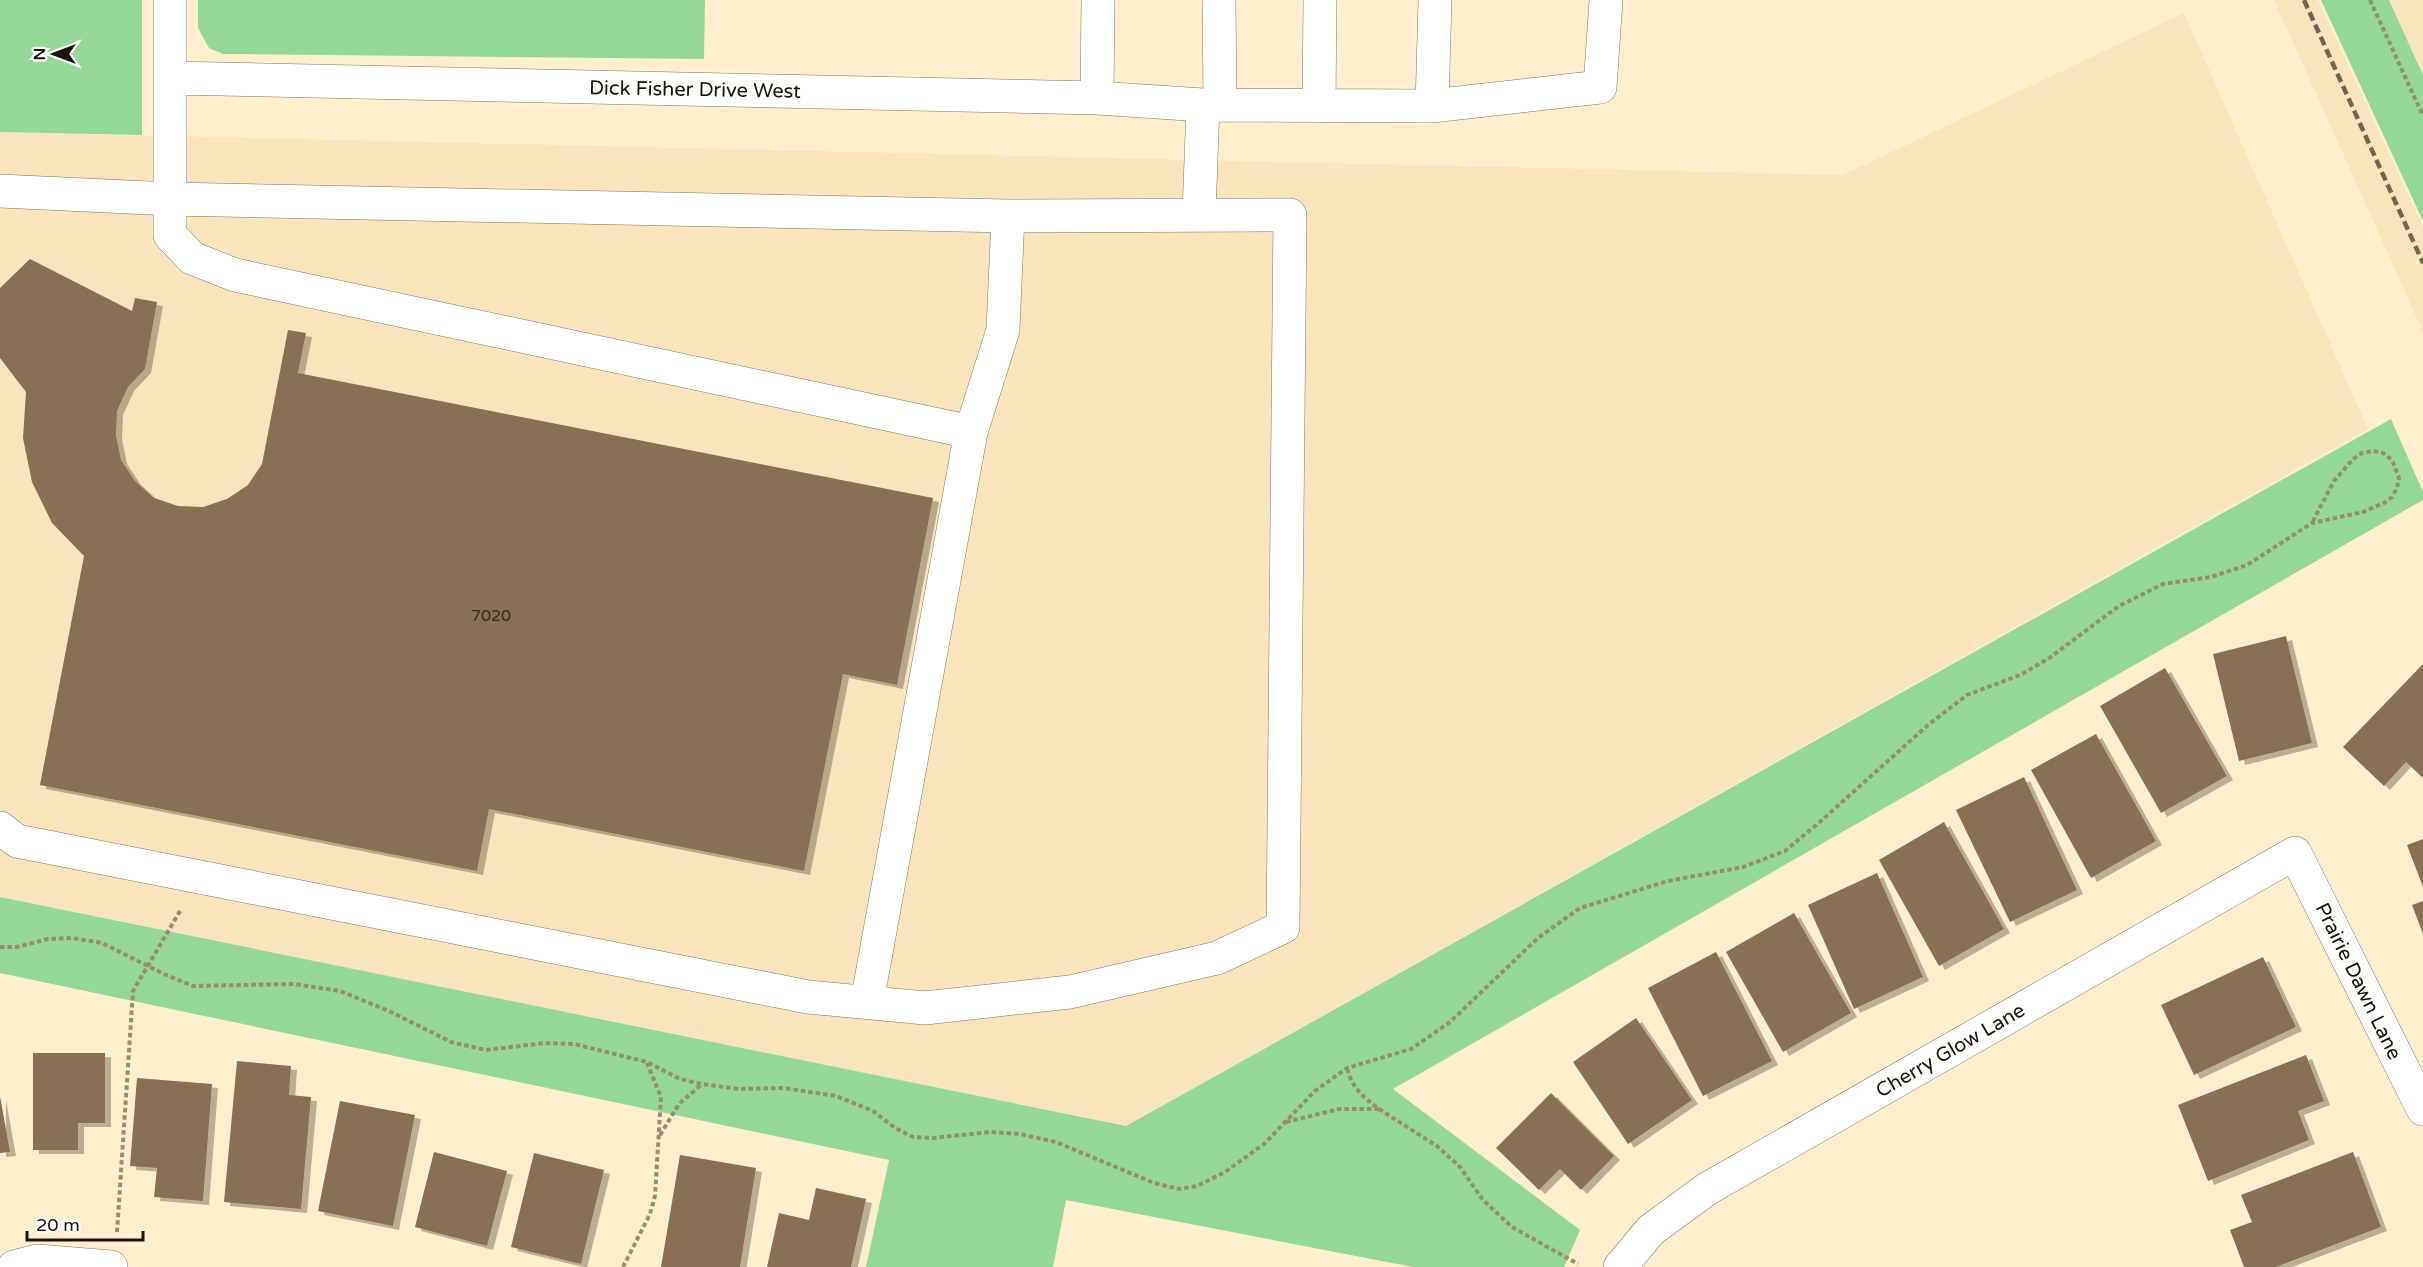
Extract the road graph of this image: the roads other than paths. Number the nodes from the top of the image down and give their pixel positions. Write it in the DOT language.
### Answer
graph roads {
  1 [pos="170,0"];
  2 [pos="1098,0"];
  3 [pos="1219,0"];
  4 [pos="1320,0"];
  5 [pos="1435,0"];
  6 [pos="1606,0"];
  7 [pos="171,78"];
  8 [pos="1097,98"];
  9 [pos="1211,104"];
  10 [pos="1319,106"];
  11 [pos="1431,106"];
  12 [pos="0,191"];
  13 [pos="171,199"];
  14 [pos="1199,214"];
  15 [pos="1008,216"];
  16 [pos="971,432"];
  17 [pos="0,828"];
  18 [pos="2295,853"];
  19 [pos="867,1002"];
  20 [pos="2423,1109"];
  21 [pos="114,1253"];
  22 [pos="14,1267"];
  23 [pos="1620,1267"];
  1 -- 7 [label="street"];
  2 -- 8 [label="street"];
  3 -- 9 [label="street"];
  4 -- 10 [label="street"];
  5 -- 11 [label="street"];
  6 -- 11 [label="street, Dick Fisher Drive West"];
  7 -- 8 [label="street, Dick Fisher Drive West"];
  7 -- 13 [label="street"];
  8 -- 9 [label="street, Dick Fisher Drive West"];
  9 -- 10 [label="street, Dick Fisher Drive West"];
  9 -- 14 [label="street"];
  10 -- 11 [label="street, Dick Fisher Drive West"];
  12 -- 13 [label="street"];
  13 -- 15 [label="street"];
  13 -- 16 [label="street"];
  14 -- 15 [label="street"];
  14 -- 19 [label="street"];
  15 -- 16 [label="street"];
  16 -- 19 [label="street"];
  17 -- 19 [label="street"];
  18 -- 20 [label="street, Prairie Dawn Lane"];
  18 -- 23 [label="street, Cherry Glow Lane"];
  21 -- 22 [label="street"];
}
